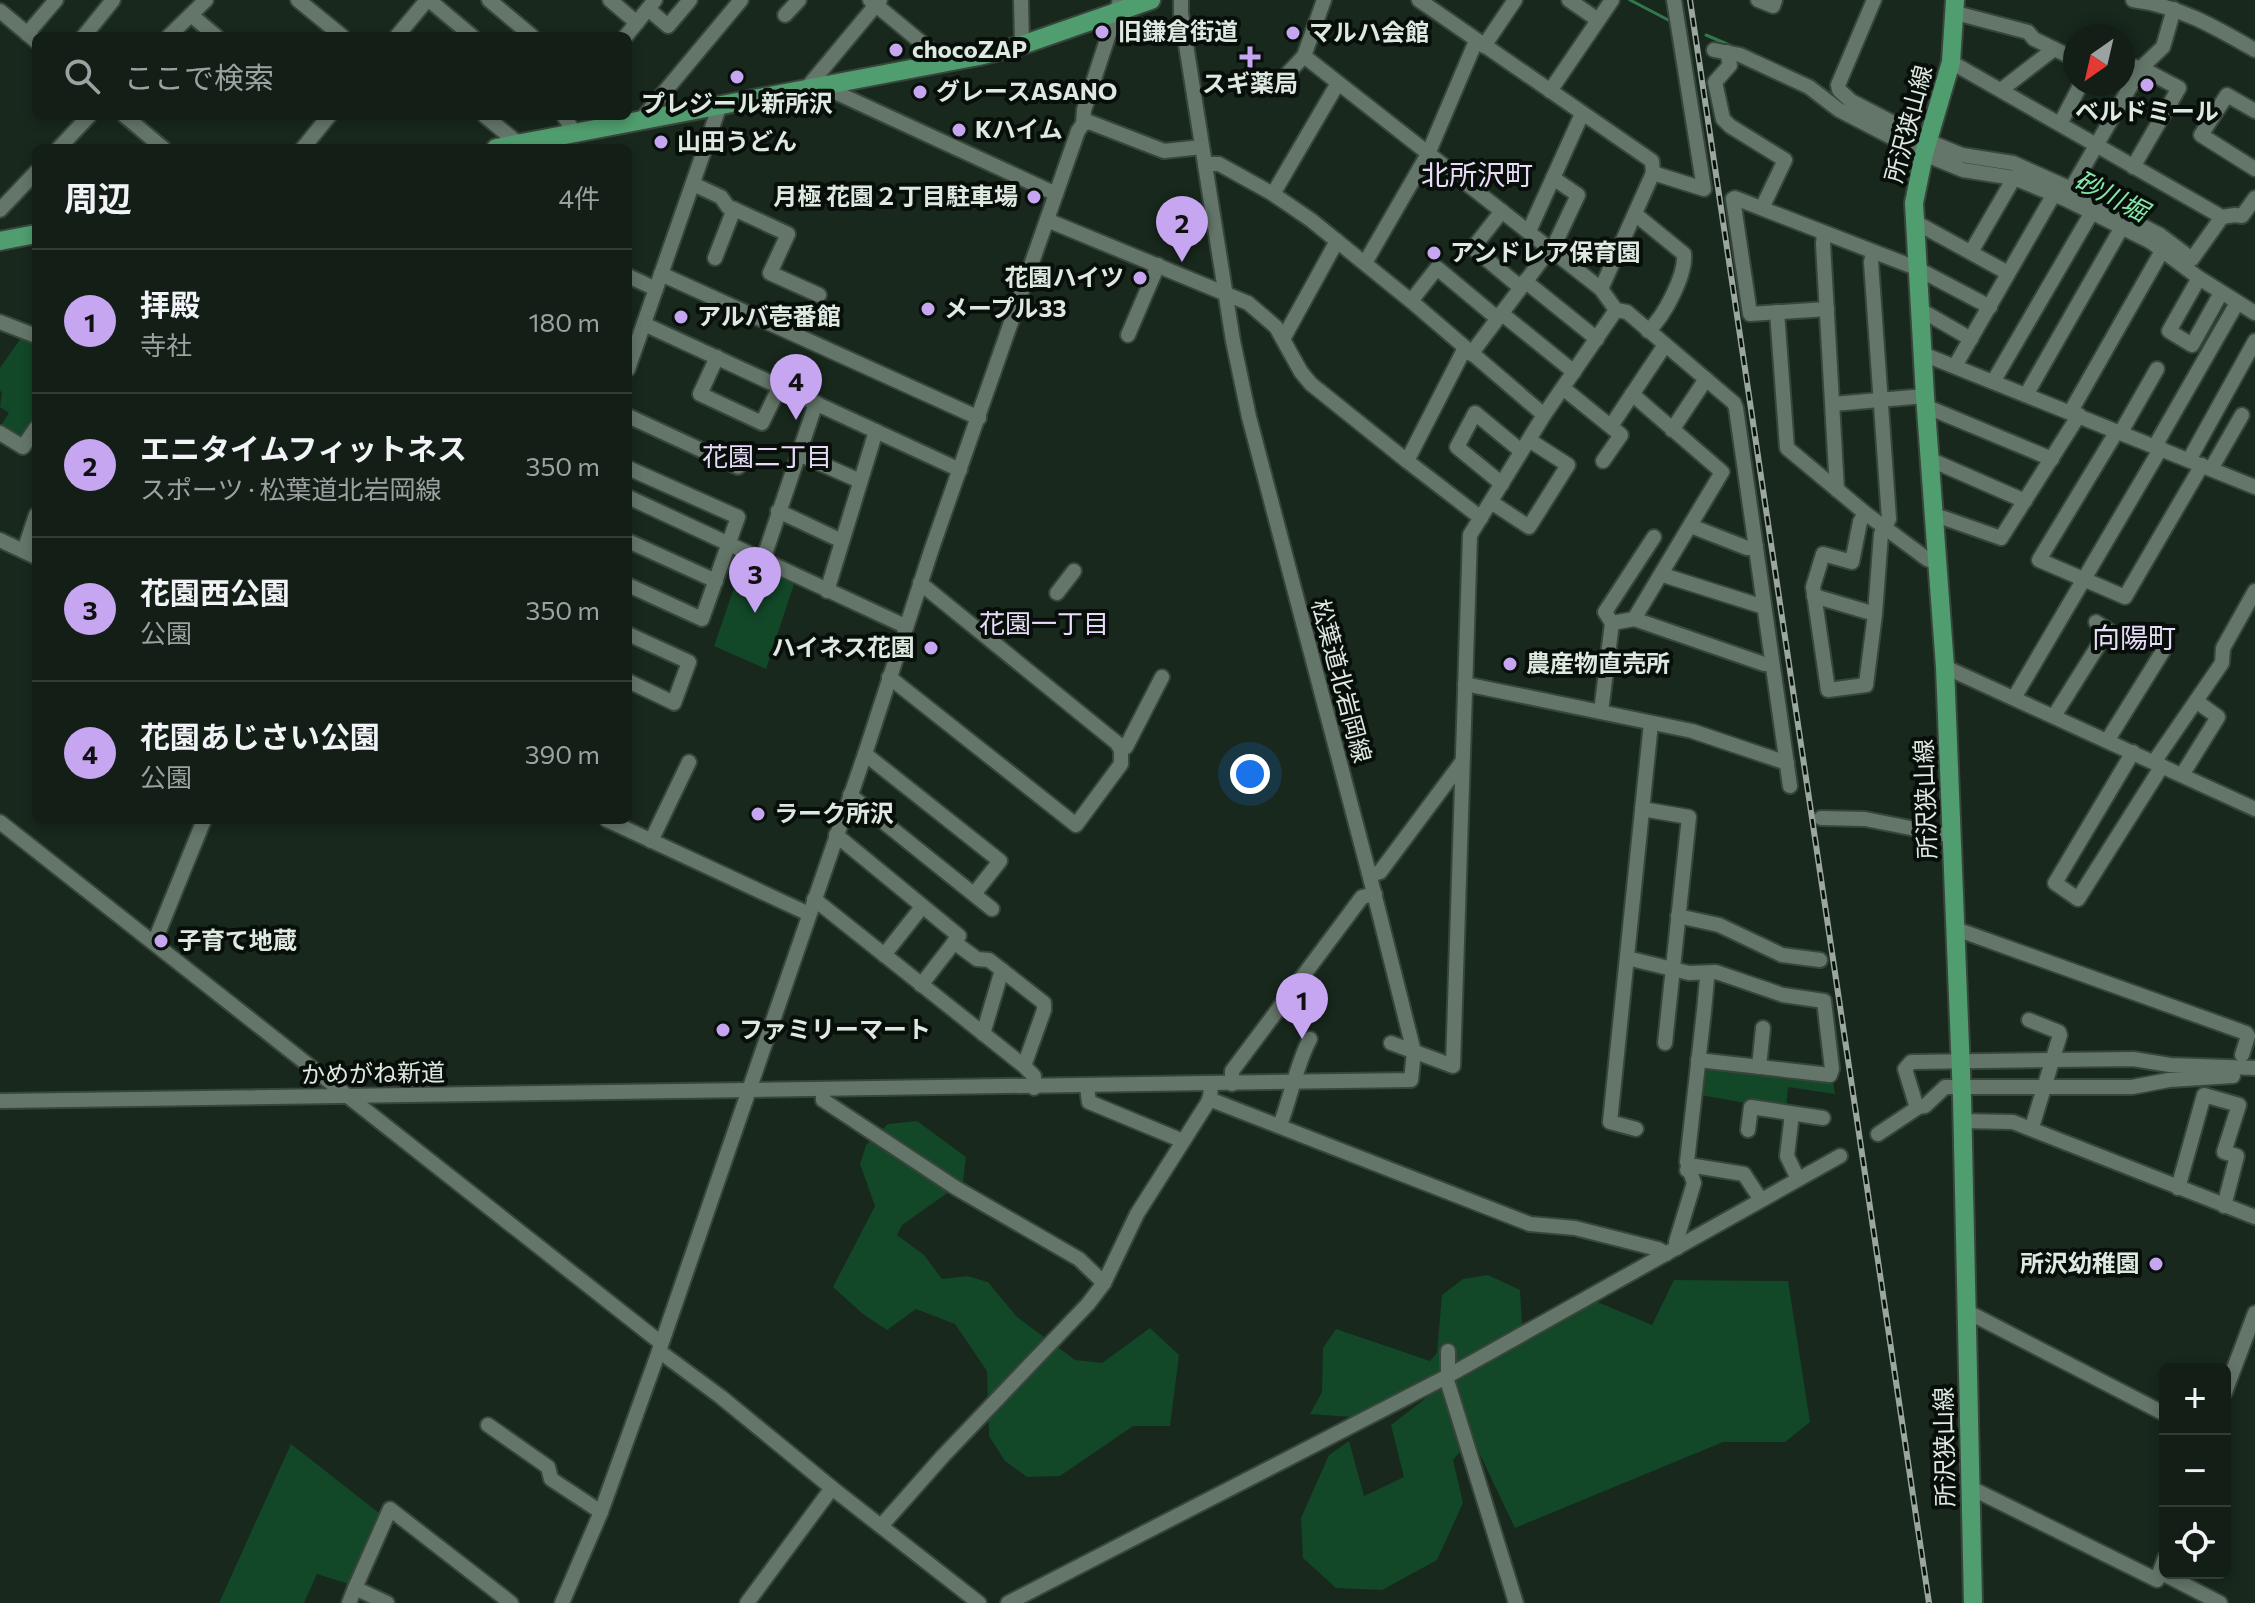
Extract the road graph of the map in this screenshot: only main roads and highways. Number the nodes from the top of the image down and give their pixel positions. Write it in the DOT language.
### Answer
graph roads {
  1 [pos="1151,0"];
  2 [pos="1118,6"];
  3 [pos="1955,6"];
  4 [pos="569,124"];
  5 [pos="519,144"];
  6 [pos="32,235"];
  7 [pos="0,241"];
  8 [pos="1973,1603"];
  1 -- 2 [label="main road"];
  2 -- 4 [label="main road"];
  3 -- 8 [label="main road, 所沢狭山線"];
  4 -- 5 [label="main road"];
  6 -- 7 [label="main road"];
}
